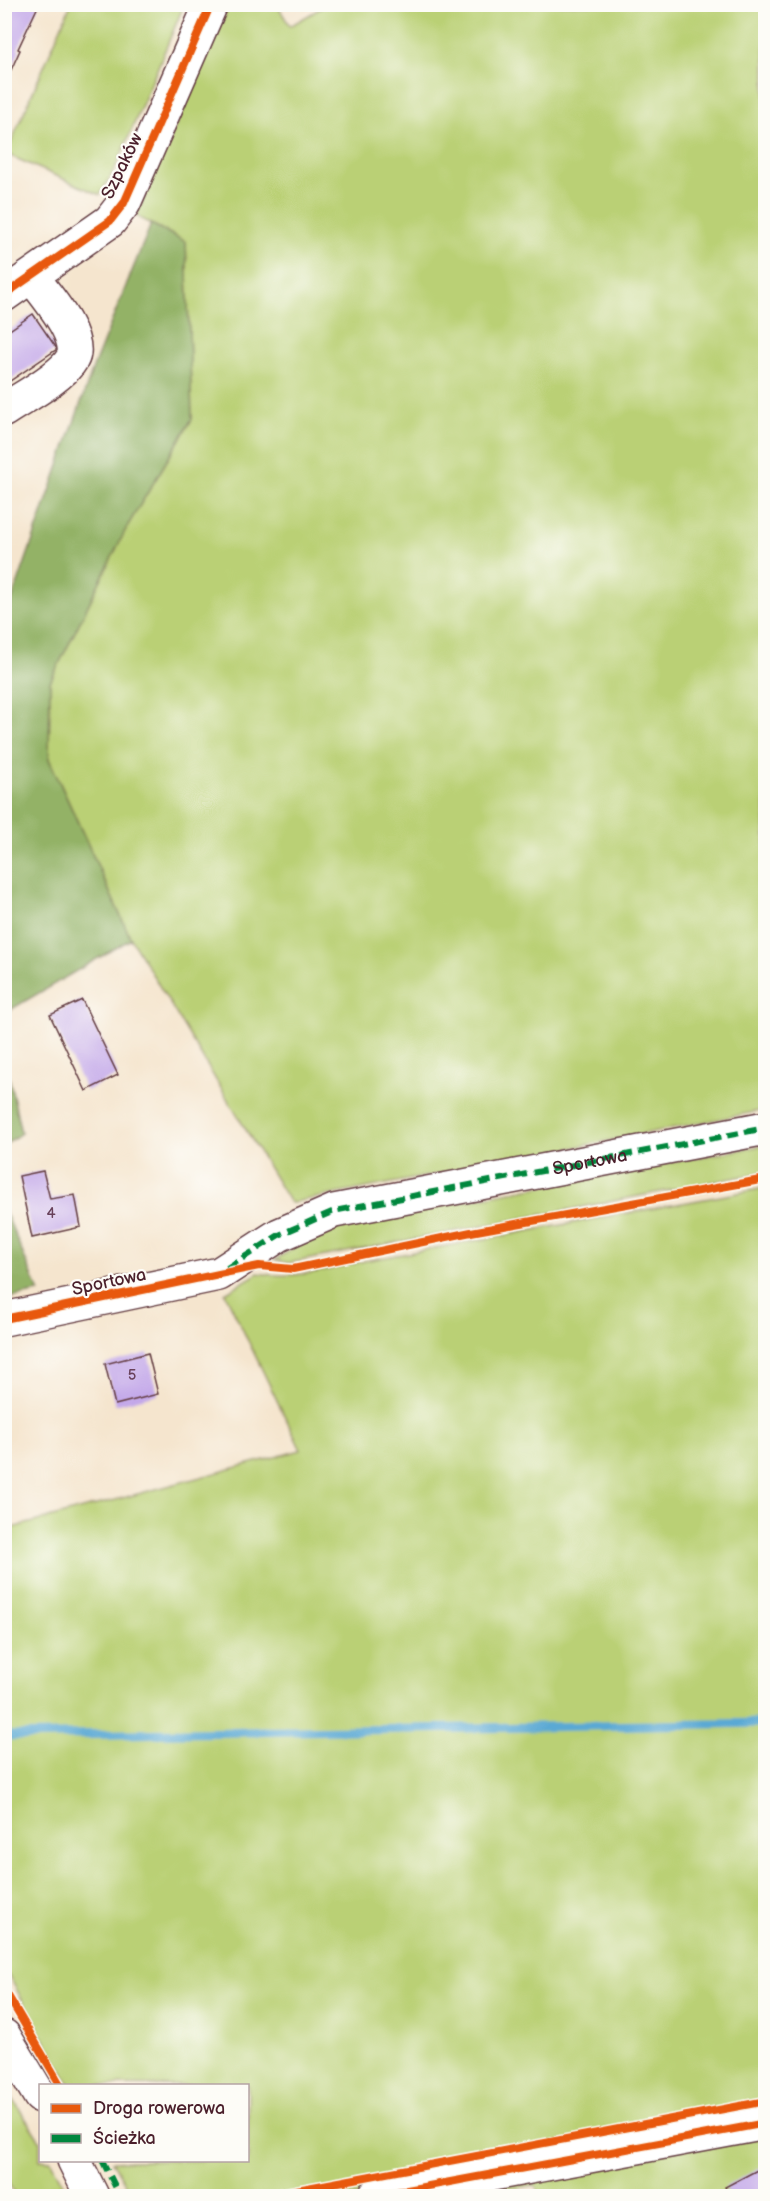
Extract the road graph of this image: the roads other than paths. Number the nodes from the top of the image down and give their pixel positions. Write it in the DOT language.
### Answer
graph roads {
  1 [pos="211,4"];
  2 [pos="32,276"];
  3 [pos="4,295"];
  4 [pos="4,410"];
  5 [pos="765,1128"];
  6 [pos="4,1319"];
  7 [pos="4,2036"];
  8 [pos="39,2094"];
  9 [pos="765,2123"];
  10 [pos="75,2162"];
  11 [pos="92,2196"];
  12 [pos="375,2196"];
  1 -- 2 [label="street, Szpaków"];
  2 -- 3 [label="street, Szpaków"];
  2 -- 4 [label="street"];
  5 -- 6 [label="street, Sportowa"];
  7 -- 8 [label="street"];
  9 -- 12 [label="street"];
  10 -- 11 [label="street"];
}
